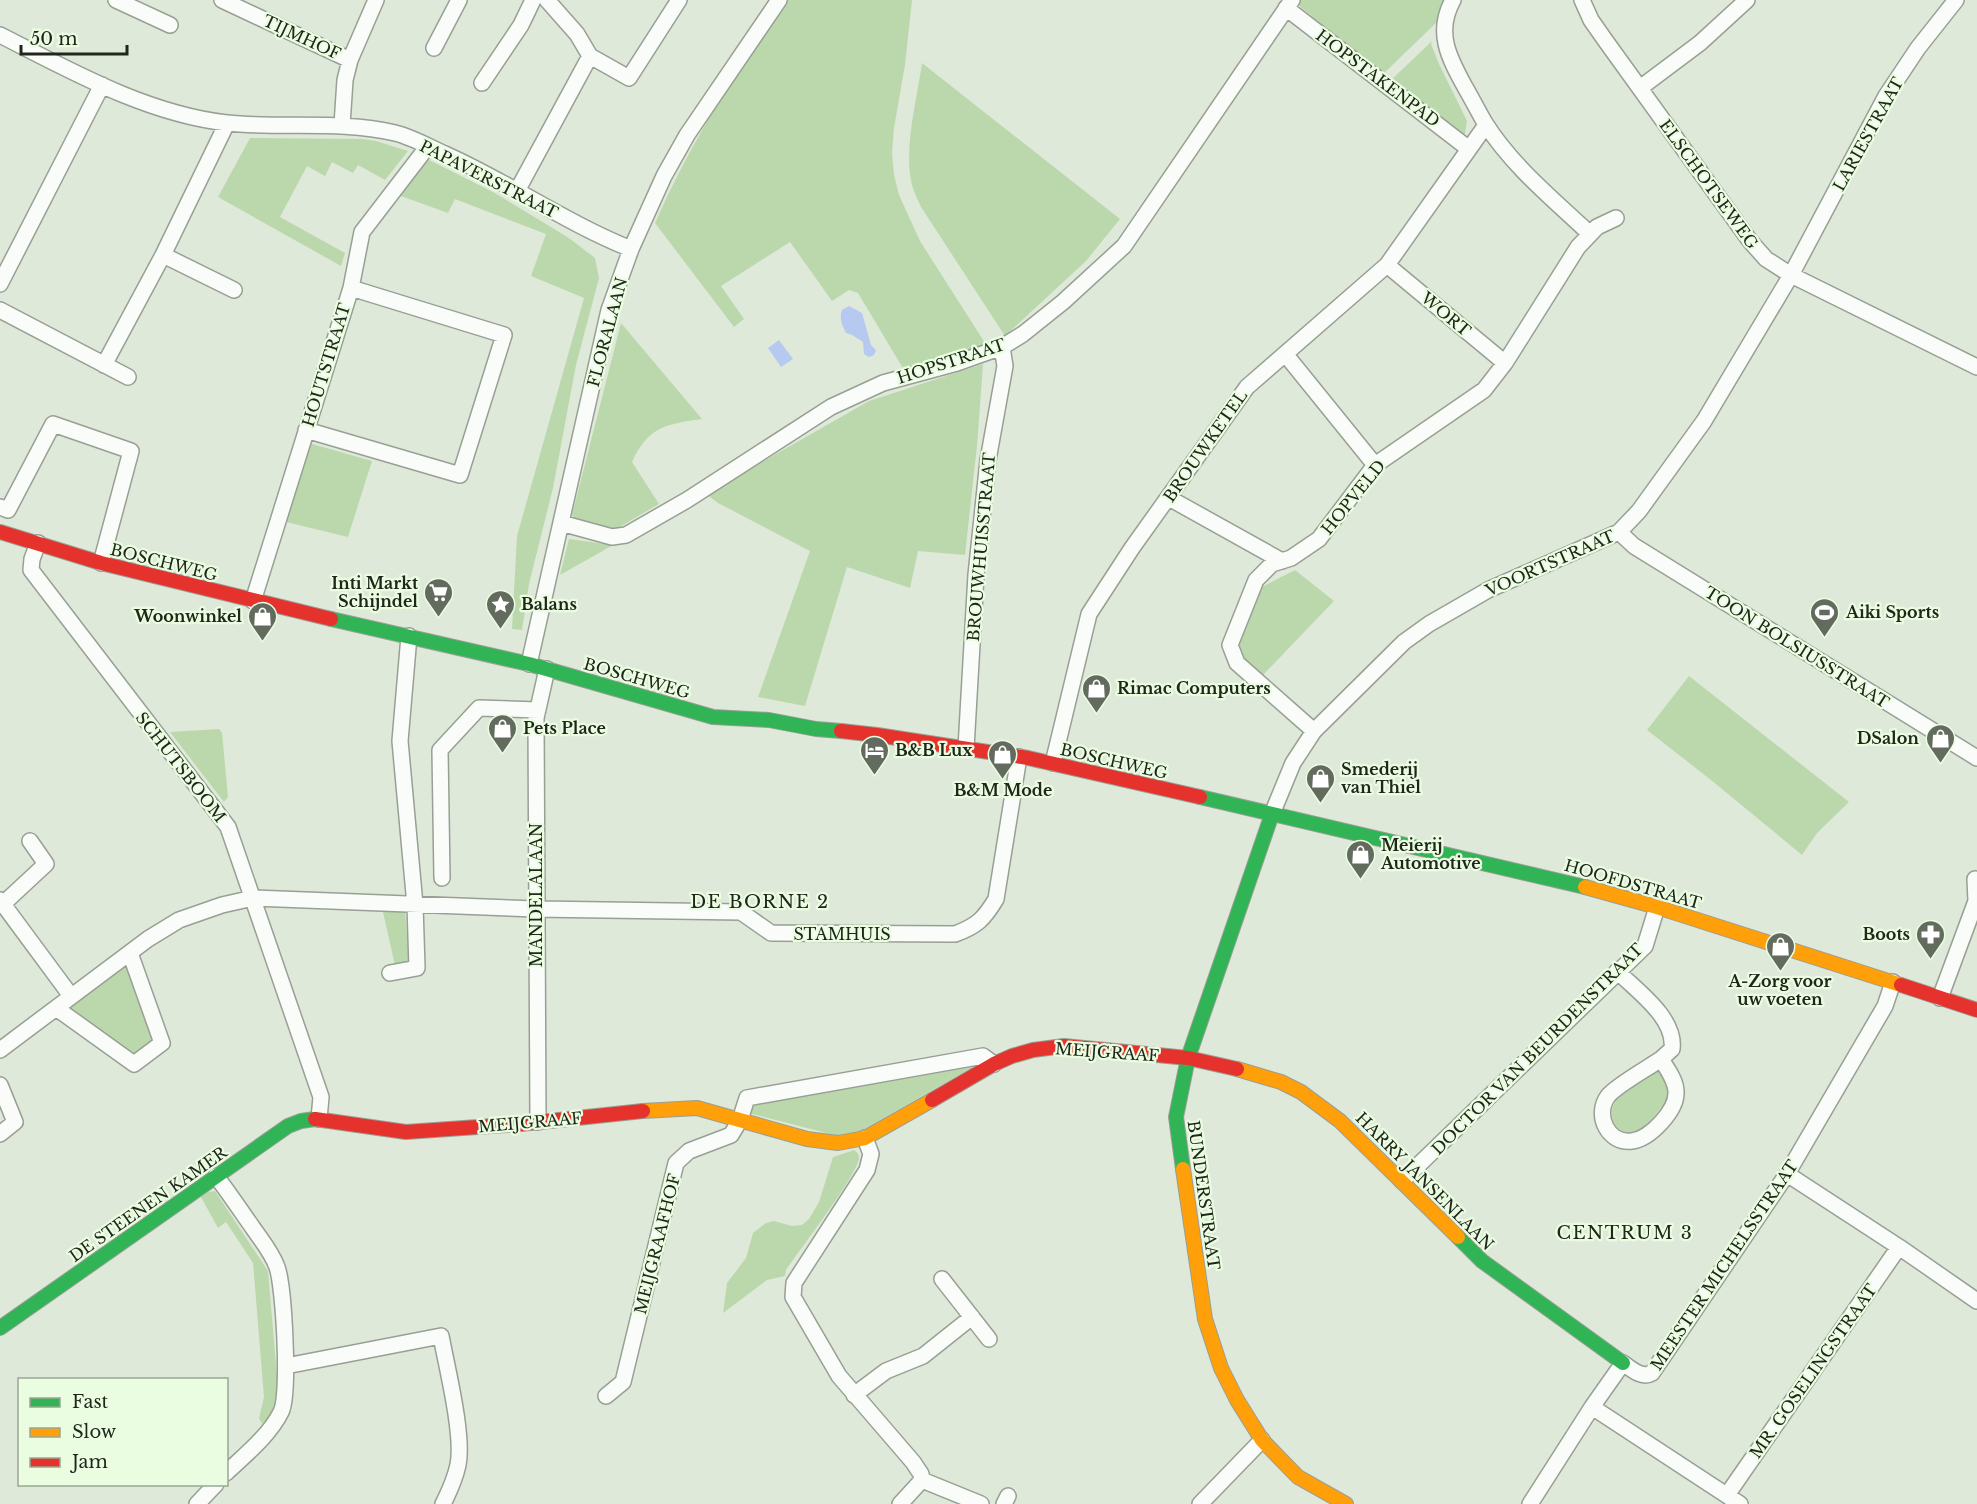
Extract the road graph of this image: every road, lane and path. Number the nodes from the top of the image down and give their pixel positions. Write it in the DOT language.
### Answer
graph roads {
  1 [pos="116,0"];
  2 [pos="222,0"];
  3 [pos="376,0"];
  4 [pos="459,0"];
  5 [pos="533,0"];
  6 [pos="547,0"];
  7 [pos="679,0"];
  8 [pos="779,0"];
  9 [pos="1453,0"];
  10 [pos="1582,0"];
  11 [pos="1748,0"];
  12 [pos="1956,0"];
  13 [pos="1289,4"];
  14 [pos="170,25"];
  15 [pos="0,35"];
  16 [pos="434,48"];
  17 [pos="590,56"];
  18 [pos="350,60"];
  19 [pos="482,84"];
  20 [pos="102,86"];
  21 [pos="1640,88"];
  22 [pos="226,123"];
  23 [pos="342,125"];
  24 [pos="1486,125"];
  25 [pos="428,146"];
  26 [pos="1469,148"];
  27 [pos="517,191"];
  28 [pos="1617,218"];
  29 [pos="1590,234"];
  30 [pos="630,249"];
  31 [pos="163,255"];
  32 [pos="1387,265"];
  33 [pos="1791,275"];
  34 [pos="0,284"];
  35 [pos="351,288"];
  36 [pos="234,290"];
  37 [pos="0,310"];
  38 [pos="1002,347"];
  39 [pos="1286,355"];
  40 [pos="1505,363"];
  41 [pos="104,365"];
  42 [pos="1977,367"];
  43 [pos="128,377"];
  44 [pos="306,430"];
  45 [pos="1375,465"];
  46 [pos="1169,498"];
  47 [pos="4,508"];
  48 [pos="561,523"];
  49 [pos="0,532"];
  50 [pos="1619,532"];
  51 [pos="38,543"];
  52 [pos="1282,561"];
  53 [pos="101,563"];
  54 [pos="253,601"];
  55 [pos="409,636"];
  56 [pos="529,664"];
  57 [pos="547,669"];
  58 [pos="538,710"];
  59 [pos="1314,731"];
  60 [pos="966,748"];
  61 [pos="1019,757"];
  62 [pos="1977,758"];
  63 [pos="1053,764"];
  64 [pos="1272,814"];
  65 [pos="30,841"];
  66 [pos="442,878"];
  67 [pos="1975,879"];
  68 [pos="253,898"];
  69 [pos="1,902"];
  70 [pos="415,905"];
  71 [pos="1657,907"];
  72 [pos="536,909"];
  73 [pos="130,953"];
  74 [pos="1617,971"];
  75 [pos="390,973"];
  76 [pos="1893,982"];
  77 [pos="71,996"];
  78 [pos="1940,998"];
  79 [pos="56,1008"];
  80 [pos="1977,1010"];
  81 [pos="0,1050"];
  82 [pos="1188,1058"];
  83 [pos="1661,1059"];
  84 [pos="994,1064"];
  85 [pos="0,1085"];
  86 [pos="319,1119"];
  87 [pos="740,1120"];
  88 [pos="538,1122"];
  89 [pos="0,1134"];
  90 [pos="865,1138"];
  91 [pos="1787,1174"];
  92 [pos="216,1176"];
  93 [pos="1402,1181"];
  94 [pos="1899,1247"];
  95 [pos="942,1279"];
  96 [pos="1977,1301"];
  97 [pos="972,1317"];
  98 [pos="0,1328"];
  99 [pos="989,1339"];
  100 [pos="1623,1363"];
  101 [pos="286,1366"];
  102 [pos="854,1395"];
  103 [pos="606,1396"];
  104 [pos="1592,1407"];
  105 [pos="1262,1440"];
  106 [pos="228,1471"];
  107 [pos="922,1480"];
  108 [pos="215,1486"];
  109 [pos="1734,1500"];
  110 [pos="197,1504"];
  111 [pos="442,1504"];
  112 [pos="900,1504"];
  113 [pos="981,1504"];
  114 [pos="1200,1504"];
  115 [pos="1346,1504"];
  116 [pos="1530,1504"];
  1 -- 14 [label="street"];
  2 -- 18 [label="street, TIJMHOF"];
  3 -- 18 [label="street"];
  4 -- 16 [label="street"];
  5 -- 19 [label="street"];
  6 -- 17 [label="street"];
  7 -- 17 [label="street"];
  8 -- 30 [label="street, FLORALAAN"];
  9 -- 24 [label="street"];
  10 -- 21 [label="street, ELSCHOTSEWEG"];
  11 -- 21 [label="street"];
  12 -- 33 [label="street, LARIESTRAAT"];
  13 -- 26 [label="street, HOPSTAKENPAD"];
  13 -- 38 [label="street, HOPSTRAAT"];
  15 -- 20 [label="street, PAPAVERSTRAAT"];
  17 -- 27 [label="street"];
  18 -- 23 [label="street"];
  20 -- 22 [label="street, PAPAVERSTRAAT"];
  20 -- 34 [label="street"];
  21 -- 33 [label="street, ELSCHOTSEWEG"];
  22 -- 23 [label="street, PAPAVERSTRAAT"];
  22 -- 31 [label="street"];
  23 -- 25 [label="street, PAPAVERSTRAAT"];
  24 -- 26 [label="street, BROUWKETEL"];
  24 -- 29 [label="street"];
  25 -- 27 [label="street, PAPAVERSTRAAT"];
  25 -- 35 [label="street, HOUTSTRAAT"];
  26 -- 32 [label="street, BROUWKETEL"];
  27 -- 30 [label="street, PAPAVERSTRAAT"];
  28 -- 29 [label="street, HOPVELD"];
  29 -- 40 [label="street, HOPVELD"];
  30 -- 48 [label="street, FLORALAAN"];
  31 -- 36 [label="street"];
  31 -- 41 [label="street"];
  32 -- 39 [label="street, BROUWKETEL"];
  32 -- 40 [label="street, WORT"];
  33 -- 42 [label="street, ELSCHOTSEWEG"];
  33 -- 50 [label="street, VOORTSTRAAT"];
  35 -- 44 [label="street, HOUTSTRAAT"];
  35 -- 44 [label="street"];
  37 -- 41 [label="street"];
  38 -- 48 [label="street, HOPSTRAAT"];
  38 -- 60 [label="street, BROUWHUISSTRAAT"];
  39 -- 45 [label="street"];
  39 -- 46 [label="street, BROUWKETEL"];
  40 -- 45 [label="street, HOPVELD"];
  41 -- 43 [label="street"];
  44 -- 54 [label="street, HOUTSTRAAT"];
  45 -- 52 [label="street, HOPVELD"];
  46 -- 52 [label="street"];
  46 -- 63 [label="street, BROUWKETEL"];
  47 -- 53 [label="street"];
  48 -- 56 [label="street, FLORALAAN"];
  49 -- 51 [label="street, BOSCHWEG"];
  50 -- 59 [label="street, VOORTSTRAAT"];
  50 -- 62 [label="street, TOON BOLSIUSSTRAAT"];
  51 -- 53 [label="street, BOSCHWEG"];
  51 -- 68 [label="street, SCHUTSBOOM"];
  52 -- 59 [label="street, HOPVELD"];
  53 -- 54 [label="street, BOSCHWEG"];
  54 -- 55 [label="street, BOSCHWEG"];
  55 -- 56 [label="street, BOSCHWEG"];
  55 -- 70 [label="street"];
  56 -- 57 [label="street, BOSCHWEG"];
  57 -- 58 [label="street, MANDELALAAN"];
  57 -- 60 [label="street, BOSCHWEG"];
  58 -- 66 [label="street"];
  58 -- 72 [label="street, MANDELALAAN"];
  59 -- 64 [label="street, VOORTSTRAAT"];
  60 -- 61 [label="street, BOSCHWEG"];
  61 -- 63 [label="street, BOSCHWEG"];
  61 -- 72 [label="street, STAMHUIS"];
  63 -- 64 [label="street, BOSCHWEG"];
  64 -- 71 [label="street, HOOFDSTRAAT"];
  64 -- 82 [label="street, BUNDERSTRAAT"];
  65 -- 69 [label="street"];
  67 -- 78 [label="street"];
  68 -- 70 [label="street, STAMHUIS"];
  68 -- 73 [label="street, STAMHUIS"];
  68 -- 86 [label="street, SCHUTSBOOM"];
  69 -- 77 [label="street"];
  70 -- 72 [label="street, STAMHUIS"];
  70 -- 75 [label="street"];
  71 -- 74 [label="street, DOCTOR VAN BEURDENSTRAAT"];
  71 -- 76 [label="street, HOOFDSTRAAT"];
  72 -- 88 [label="street, MANDELALAAN"];
  73 -- 77 [label="street, STAMHUIS"];
  73 -- 79 [label="street"];
  74 -- 83 [label="street"];
  74 -- 93 [label="street, DOCTOR VAN BEURDENSTRAAT"];
  76 -- 78 [label="street, HOOFDSTRAAT"];
  76 -- 91 [label="street, MEESTER MICHELSSTRAAT"];
  77 -- 79 [label="street, STAMHUIS"];
  78 -- 80 [label="street, HOOFDSTRAAT"];
  79 -- 81 [label="street, STAMHUIS"];
  82 -- 84 [label="street, MEIJGRAAF"];
  82 -- 93 [label="street, HARRY JANSENLAAN"];
  82 -- 105 [label="street, BUNDERSTRAAT"];
  83 -- 83 [label="street"];
  84 -- 87 [label="street"];
  84 -- 90 [label="street, MEIJGRAAF"];
  85 -- 89 [label="street"];
  86 -- 88 [label="street, MEIJGRAAF"];
  86 -- 92 [label="street, DE STEENEN KAMER"];
  87 -- 88 [label="street, MEIJGRAAF"];
  87 -- 90 [label="street, MEIJGRAAF"];
  87 -- 103 [label="street, MEIJGRAAFHOF"];
  90 -- 102 [label="street"];
  91 -- 94 [label="street"];
  91 -- 100 [label="street, MEESTER MICHELSSTRAAT"];
  92 -- 98 [label="street, DE STEENEN KAMER"];
  92 -- 101 [label="street"];
  93 -- 100 [label="street, HARRY JANSENLAAN"];
  94 -- 96 [label="street"];
  94 -- 109 [label="street, MR. GOSELINGSTRAAT"];
  95 -- 97 [label="street"];
  97 -- 99 [label="street"];
  97 -- 102 [label="street"];
  100 -- 104 [label="street, MEESTER MICHELSSTRAAT"];
  101 -- 106 [label="street"];
  101 -- 111 [label="street"];
  102 -- 107 [label="street"];
  104 -- 109 [label="street"];
  104 -- 116 [label="street, MEESTER MICHELSSTRAAT"];
  105 -- 114 [label="street"];
  105 -- 115 [label="street, BUNDERSTRAAT"];
  107 -- 112 [label="street"];
  107 -- 113 [label="street"];
  108 -- 110 [label="street"];
}
